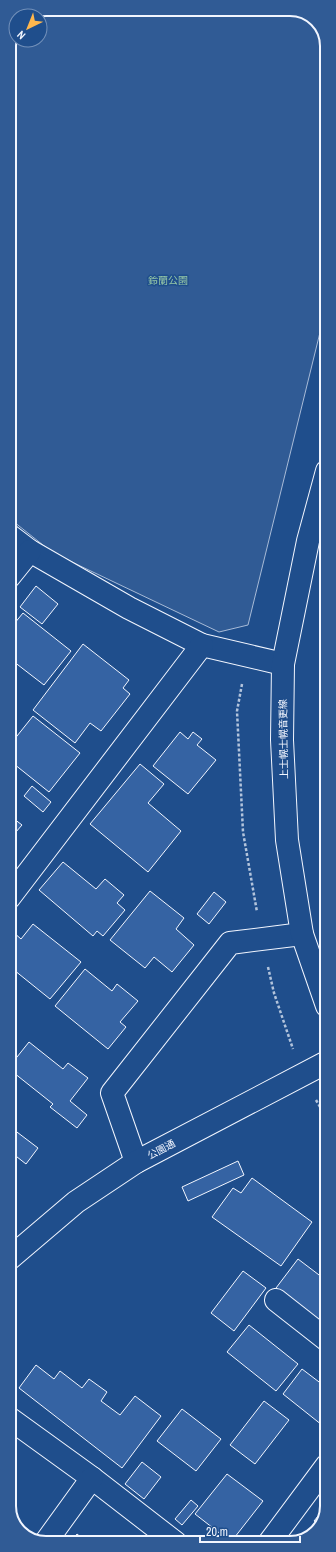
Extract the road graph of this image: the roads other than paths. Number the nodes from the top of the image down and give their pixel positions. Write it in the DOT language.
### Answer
graph roads {
  1 [pos="320,497"];
  2 [pos="16,540"];
  3 [pos="30,551"];
  4 [pos="16,568"];
  5 [pos="202,645"];
  6 [pos="283,664"];
  7 [pos="16,889"];
  8 [pos="302,934"];
  9 [pos="320,986"];
  10 [pos="320,1066"];
  11 [pos="136,1162"];
  12 [pos="16,1253"];
  13 [pos="276,1300"];
  14 [pos="320,1335"];
  15 [pos="16,1423"];
  16 [pos="320,1474"];
  17 [pos="92,1478"];
  18 [pos="50,1536"];
  19 [pos="167,1536"];
  20 [pos="274,1536"];
  1 -- 6 [label="street, 上士幌士幌音更線"];
  2 -- 3 [label="street"];
  3 -- 4 [label="street"];
  3 -- 5 [label="street"];
  5 -- 6 [label="street"];
  5 -- 7 [label="street"];
  6 -- 8 [label="street, 上士幌士幌音更線"];
  8 -- 9 [label="street, 上士幌士幌音更線"];
  8 -- 11 [label="street"];
  10 -- 11 [label="street, 公園通"];
  11 -- 12 [label="street, 公園通"];
  13 -- 14 [label="street"];
  15 -- 17 [label="street"];
  16 -- 20 [label="street"];
  17 -- 18 [label="street"];
  17 -- 19 [label="street"];
}
